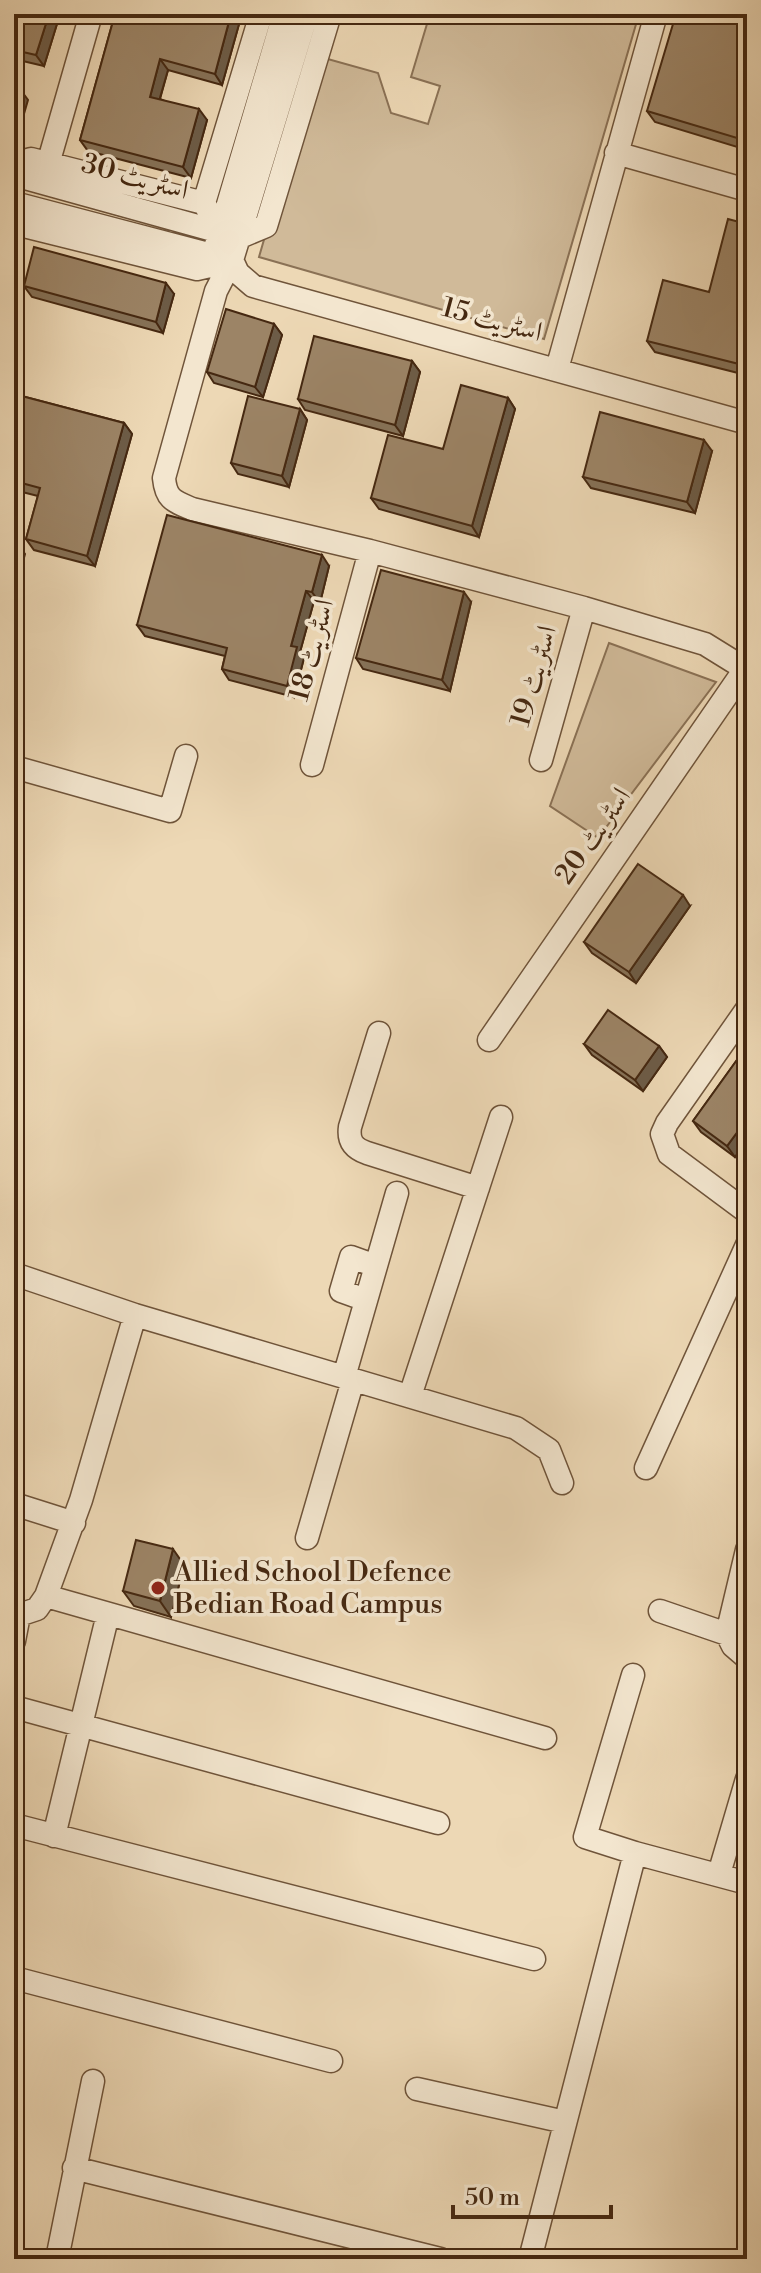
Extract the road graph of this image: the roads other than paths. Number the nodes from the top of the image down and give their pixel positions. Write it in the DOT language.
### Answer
graph roads {
  1 [pos="91,14"];
  2 [pos="261,14"];
  3 [pos="284,14"];
  4 [pos="307,14"];
  5 [pos="330,14"];
  6 [pos="656,14"];
  7 [pos="616,153"];
  8 [pos="48,164"];
  9 [pos="14,173"];
  10 [pos="747,190"];
  11 [pos="204,203"];
  12 [pos="14,219"];
  13 [pos="230,234"];
  14 [pos="222,258"];
  15 [pos="557,369"];
  16 [pos="747,423"];
  17 [pos="370,551"];
  18 [pos="584,608"];
  19 [pos="746,668"];
  20 [pos="186,756"];
  21 [pos="541,760"];
  22 [pos="312,765"];
  23 [pos="14,767"];
  24 [pos="747,1009"];
  25 [pos="379,1033"];
  26 [pos="489,1040"];
  27 [pos="501,1117"];
  28 [pos="478,1188"];
  29 [pos="397,1193"];
  30 [pos="747,1212"];
  31 [pos="747,1245"];
  32 [pos="14,1274"];
  33 [pos="135,1315"];
  34 [pos="348,1379"];
  35 [pos="410,1396"];
  36 [pos="646,1468"];
  37 [pos="562,1483"];
  38 [pos="14,1504"];
  39 [pos="74,1523"];
  40 [pos="307,1538"];
  41 [pos="747,1550"];
  42 [pos="46,1596"];
  43 [pos="660,1611"];
  44 [pos="108,1614"];
  45 [pos="17,1615"];
  46 [pos="727,1634"];
  47 [pos="14,1641"];
  48 [pos="747,1658"];
  49 [pos="633,1675"];
  50 [pos="14,1707"];
  51 [pos="80,1725"];
  52 [pos="545,1738"];
  53 [pos="747,1779"];
  54 [pos="438,1823"];
  55 [pos="14,1825"];
  56 [pos="54,1836"];
  57 [pos="635,1853"];
  58 [pos="719,1874"];
  59 [pos="747,1883"];
  60 [pos="534,1959"];
  61 [pos="14,1978"];
  62 [pos="331,2061"];
  63 [pos="93,2081"];
  64 [pos="417,2089"];
  65 [pos="565,2122"];
  66 [pos="74,2168"];
  67 [pos="57,2259"];
  68 [pos="440,2259"];
  69 [pos="530,2259"];
  1 -- 8 [label="street"];
  2 -- 11 [label="street"];
  3 -- 13 [label="street"];
  4 -- 13 [label="street"];
  5 -- 13 [label="street"];
  6 -- 7 [label="street"];
  7 -- 10 [label="street"];
  7 -- 15 [label="street"];
  8 -- 9 [label="street"];
  8 -- 11 [label="street"];
  9 -- 13 [label="street, اسٹریٹ 30"];
  11 -- 13 [label="street"];
  12 -- 14 [label="street"];
  13 -- 14 [label="street"];
  14 -- 15 [label="street, اسٹریٹ 15"];
  14 -- 17 [label="street"];
  15 -- 16 [label="street, اسٹریٹ 15"];
  17 -- 18 [label="street"];
  17 -- 22 [label="street, اسٹریٹ 18"];
  18 -- 19 [label="street"];
  18 -- 21 [label="street, اسٹریٹ 19"];
  19 -- 26 [label="street, اسٹریٹ 20"];
  20 -- 23 [label="street"];
  24 -- 30 [label="street"];
  25 -- 28 [label="street"];
  27 -- 28 [label="street"];
  28 -- 35 [label="street"];
  29 -- 34 [label="street"];
  31 -- 36 [label="street"];
  32 -- 33 [label="street"];
  33 -- 34 [label="street"];
  33 -- 39 [label="street"];
  34 -- 35 [label="street"];
  34 -- 40 [label="street"];
  35 -- 37 [label="street"];
  38 -- 39 [label="street"];
  39 -- 42 [label="street"];
  41 -- 46 [label="street"];
  42 -- 44 [label="street"];
  42 -- 45 [label="street"];
  43 -- 46 [label="street"];
  44 -- 51 [label="street"];
  44 -- 52 [label="street"];
  45 -- 47 [label="street"];
  46 -- 48 [label="street"];
  49 -- 57 [label="street"];
  50 -- 51 [label="street"];
  51 -- 54 [label="street"];
  51 -- 56 [label="street"];
  53 -- 58 [label="street"];
  55 -- 56 [label="street"];
  56 -- 60 [label="street"];
  57 -- 58 [label="street"];
  57 -- 65 [label="street"];
  58 -- 59 [label="street"];
  61 -- 62 [label="street"];
  63 -- 66 [label="street"];
  64 -- 65 [label="street"];
  65 -- 69 [label="street"];
  66 -- 67 [label="street"];
  66 -- 68 [label="street"];
}
